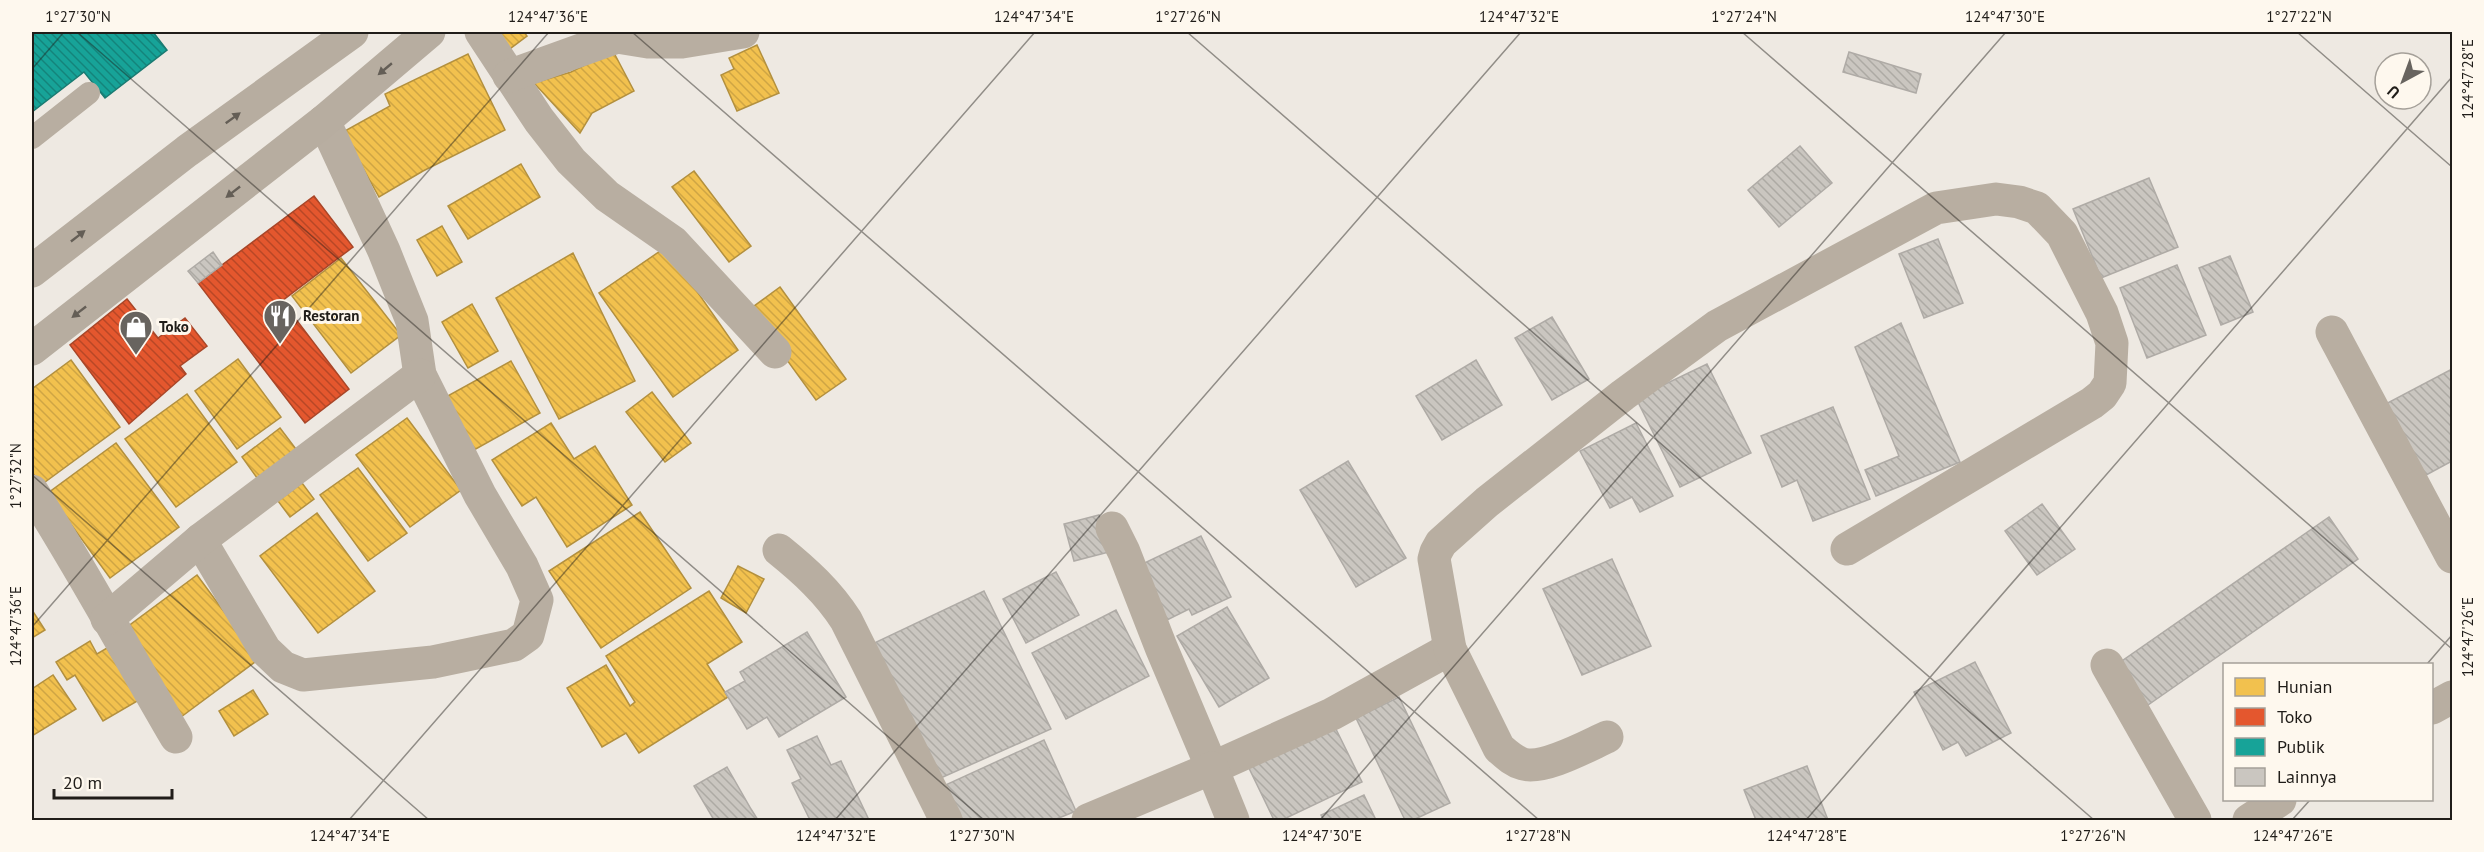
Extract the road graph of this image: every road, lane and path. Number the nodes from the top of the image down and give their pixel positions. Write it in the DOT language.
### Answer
graph roads {
  1 [pos="352,32"];
  2 [pos="429,32"];
  3 [pos="481,32"];
  4 [pos="743,32"];
  5 [pos="510,76"];
  6 [pos="89,93"];
  7 [pos="324,121"];
  8 [pos="32,138"];
  9 [pos="32,272"];
  10 [pos="2332,332"];
  11 [pos="32,349"];
  12 [pos="775,352"];
  13 [pos="420,375"];
  14 [pos="32,491"];
  15 [pos="1112,528"];
  16 [pos="200,540"];
  17 [pos="1847,549"];
  18 [pos="779,550"];
  19 [pos="2452,557"];
  20 [pos="107,620"];
  21 [pos="1450,649"];
  22 [pos="2107,665"];
  23 [pos="2452,697"];
  24 [pos="2433,707"];
  25 [pos="1607,736"];
  26 [pos="176,737"];
  27 [pos="1212,768"];
  28 [pos="2278,801"];
  29 [pos="946,820"];
  30 [pos="1088,820"];
  31 [pos="1233,820"];
  32 [pos="2195,820"];
  33 [pos="2248,820"];
  9 -- 1 [label="street, one-way"];
  2 -- 7 [label="street, one-way"];
  3 -- 5 [label="street"];
  4 -- 5 [label="street"];
  5 -- 12 [label="street"];
  6 -- 8 [label="lane"];
  7 -- 11 [label="street, one-way"];
  7 -- 13 [label="street"];
  10 -- 19 [label="street"];
  13 -- 16 [label="street"];
  13 -- 16 [label="street"];
  14 -- 20 [label="street"];
  15 -- 27 [label="street"];
  16 -- 20 [label="street"];
  17 -- 21 [label="street"];
  18 -- 29 [label="street"];
  20 -- 26 [label="street"];
  21 -- 25 [label="street"];
  21 -- 27 [label="street"];
  22 -- 32 [label="street"];
  23 -- 24 [label="street"];
  27 -- 30 [label="street"];
  27 -- 31 [label="street"];
  28 -- 33 [label="street"];
}
